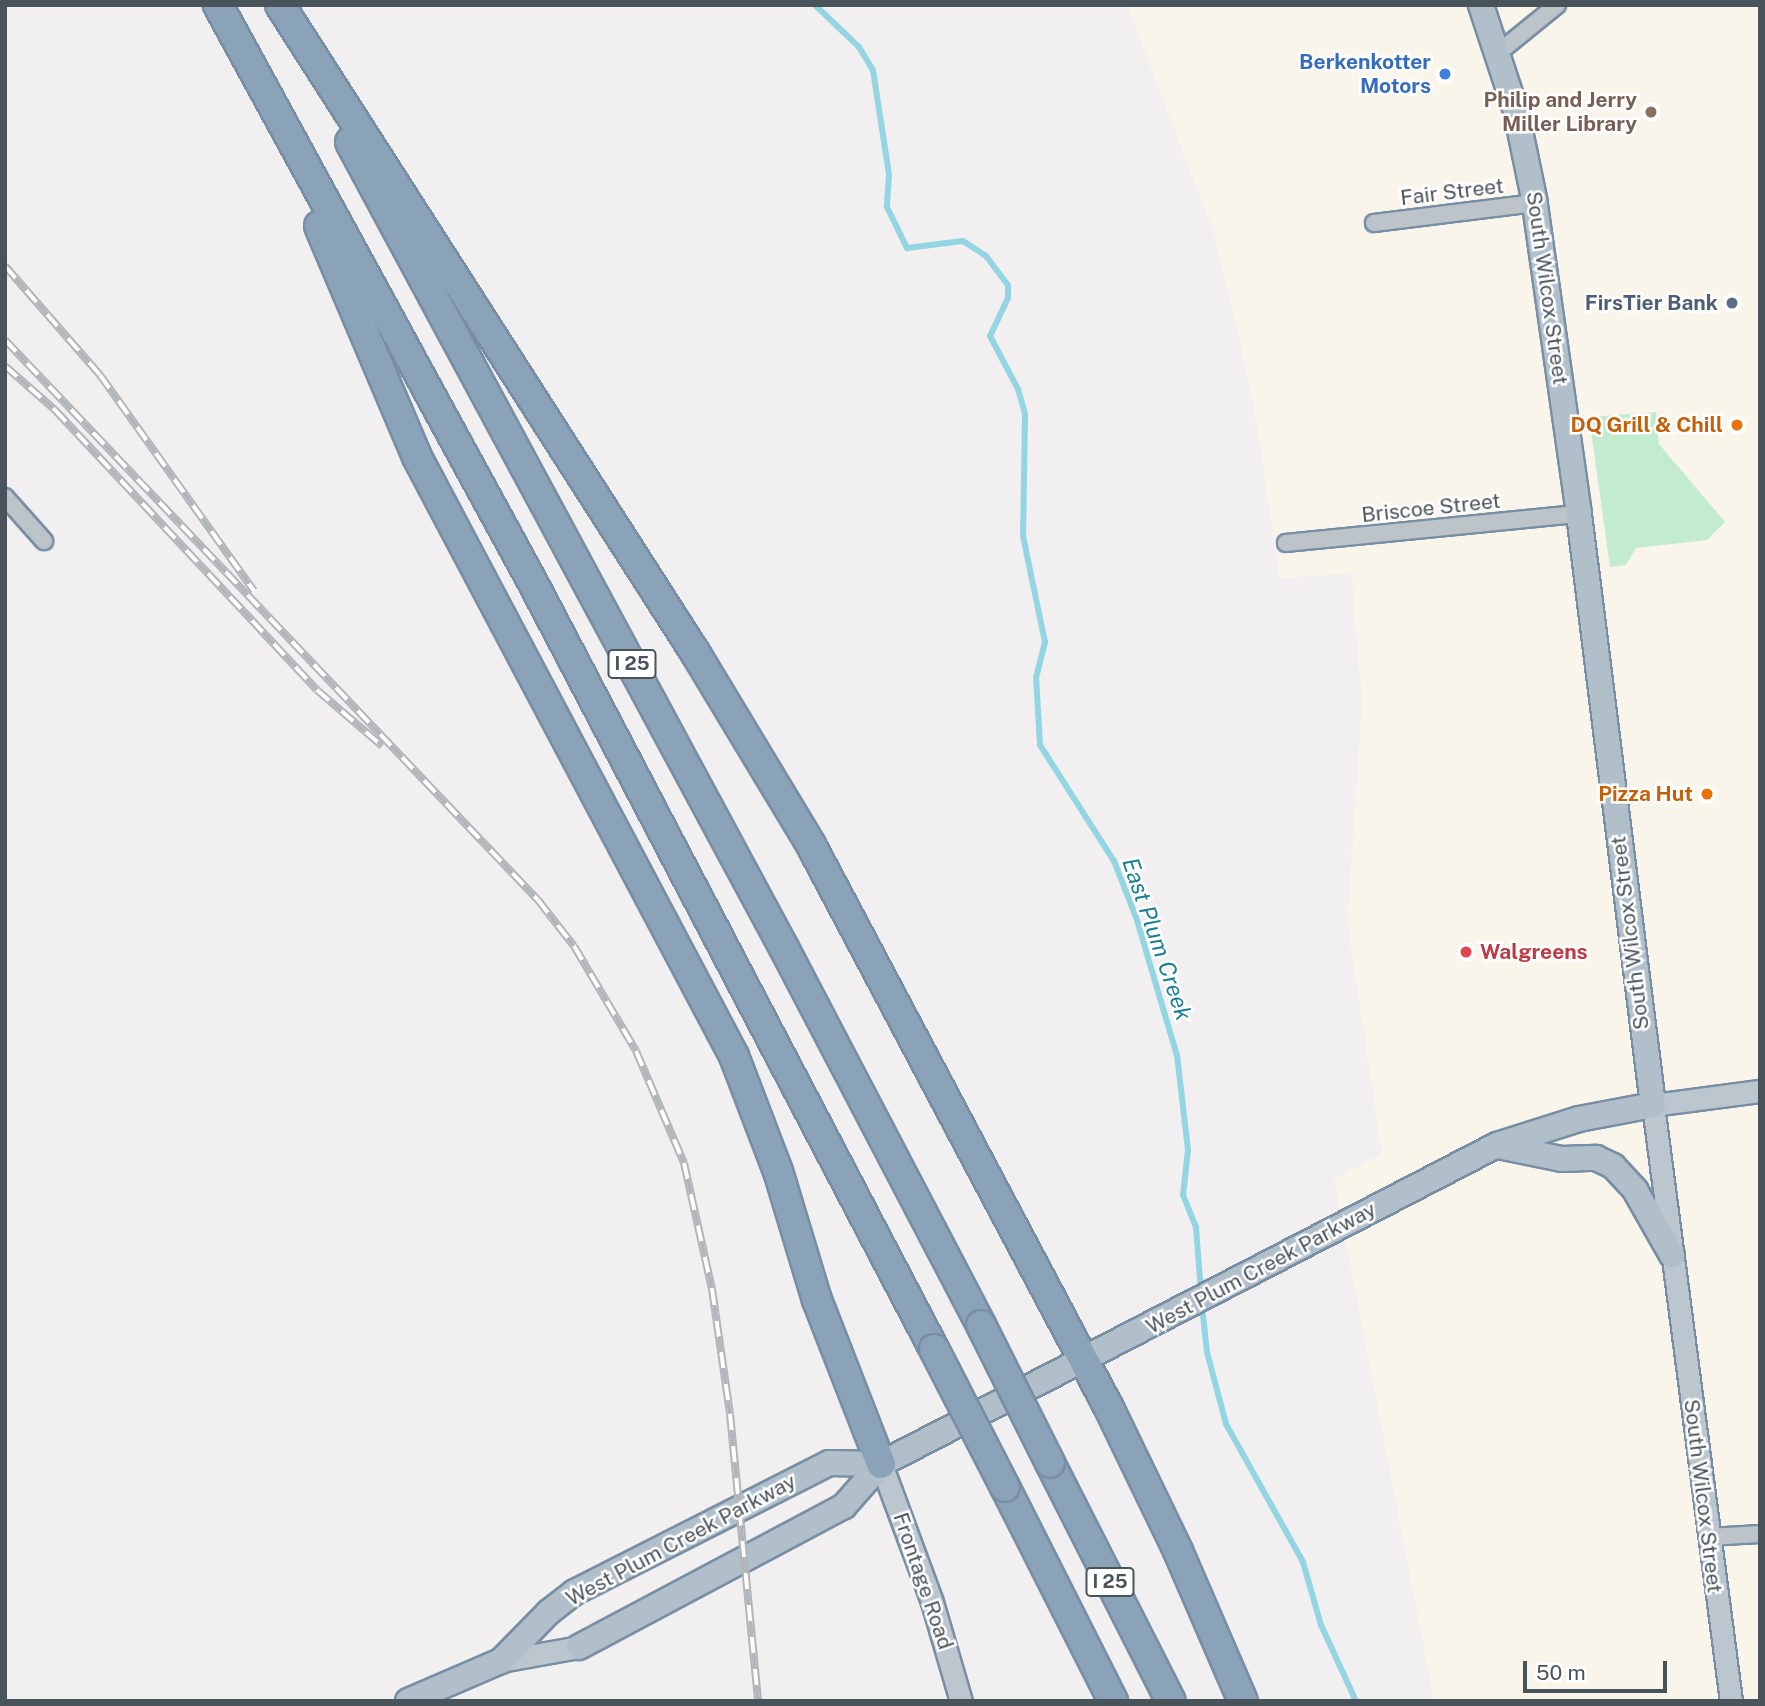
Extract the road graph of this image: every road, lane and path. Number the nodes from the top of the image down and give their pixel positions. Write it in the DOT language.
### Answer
graph roads {
  1 [pos="218,5"];
  2 [pos="278,5"];
  3 [pos="1481,5"];
  4 [pos="1557,5"];
  5 [pos="1498,52"];
  6 [pos="259,81"];
  7 [pos="1535,203"];
  8 [pos="1374,223"];
  9 [pos="5,497"];
  10 [pos="1579,514"];
  11 [pos="44,541"];
  12 [pos="1286,543"];
  13 [pos="1760,1091"];
  14 [pos="1653,1105"];
  15 [pos="1497,1146"];
  16 [pos="1672,1255"];
  17 [pos="1084,1362"];
  18 [pos="880,1464"];
  19 [pos="1760,1534"];
  20 [pos="1708,1537"];
  21 [pos="579,1647"];
  22 [pos="501,1661"];
  23 [pos="408,1701"];
  24 [pos="961,1701"];
  25 [pos="1113,1701"];
  26 [pos="1171,1701"];
  27 [pos="1243,1701"];
  28 [pos="1731,1701"];
  1 -- 6 [label="highway, I 25"];
  2 -- 17 [label="highway"];
  2 -- 26 [label="highway, I 25, bridge"];
  3 -- 5 [label="main road, South Wilcox Street"];
  4 -- 5 [label="street"];
  5 -- 7 [label="main road, South Wilcox Street"];
  6 -- 18 [label="highway"];
  6 -- 25 [label="highway, I 25, bridge"];
  7 -- 8 [label="street, Fair Street"];
  7 -- 10 [label="main road, South Wilcox Street"];
  9 -- 11 [label="street"];
  10 -- 12 [label="street, Briscoe Street"];
  10 -- 14 [label="main road, South Wilcox Street"];
  13 -- 14 [label="main road"];
  14 -- 15 [label="main road, West Plum Creek Parkway"];
  14 -- 16 [label="main road, South Wilcox Street"];
  15 -- 16 [label="main road"];
  15 -- 17 [label="main road, West Plum Creek Parkway"];
  16 -- 20 [label="main road, South Wilcox Street"];
  17 -- 18 [label="main road, West Plum Creek Parkway"];
  17 -- 27 [label="highway"];
  18 -- 21 [label="main road, West Plum Creek Parkway"];
  18 -- 22 [label="main road, West Plum Creek Parkway"];
  18 -- 24 [label="main road, Frontage Road"];
  19 -- 20 [label="street"];
  20 -- 28 [label="main road, South Wilcox Street"];
  21 -- 22 [label="main road, West Plum Creek Parkway"];
  22 -- 23 [label="main road, West Plum Creek Parkway"];
}
